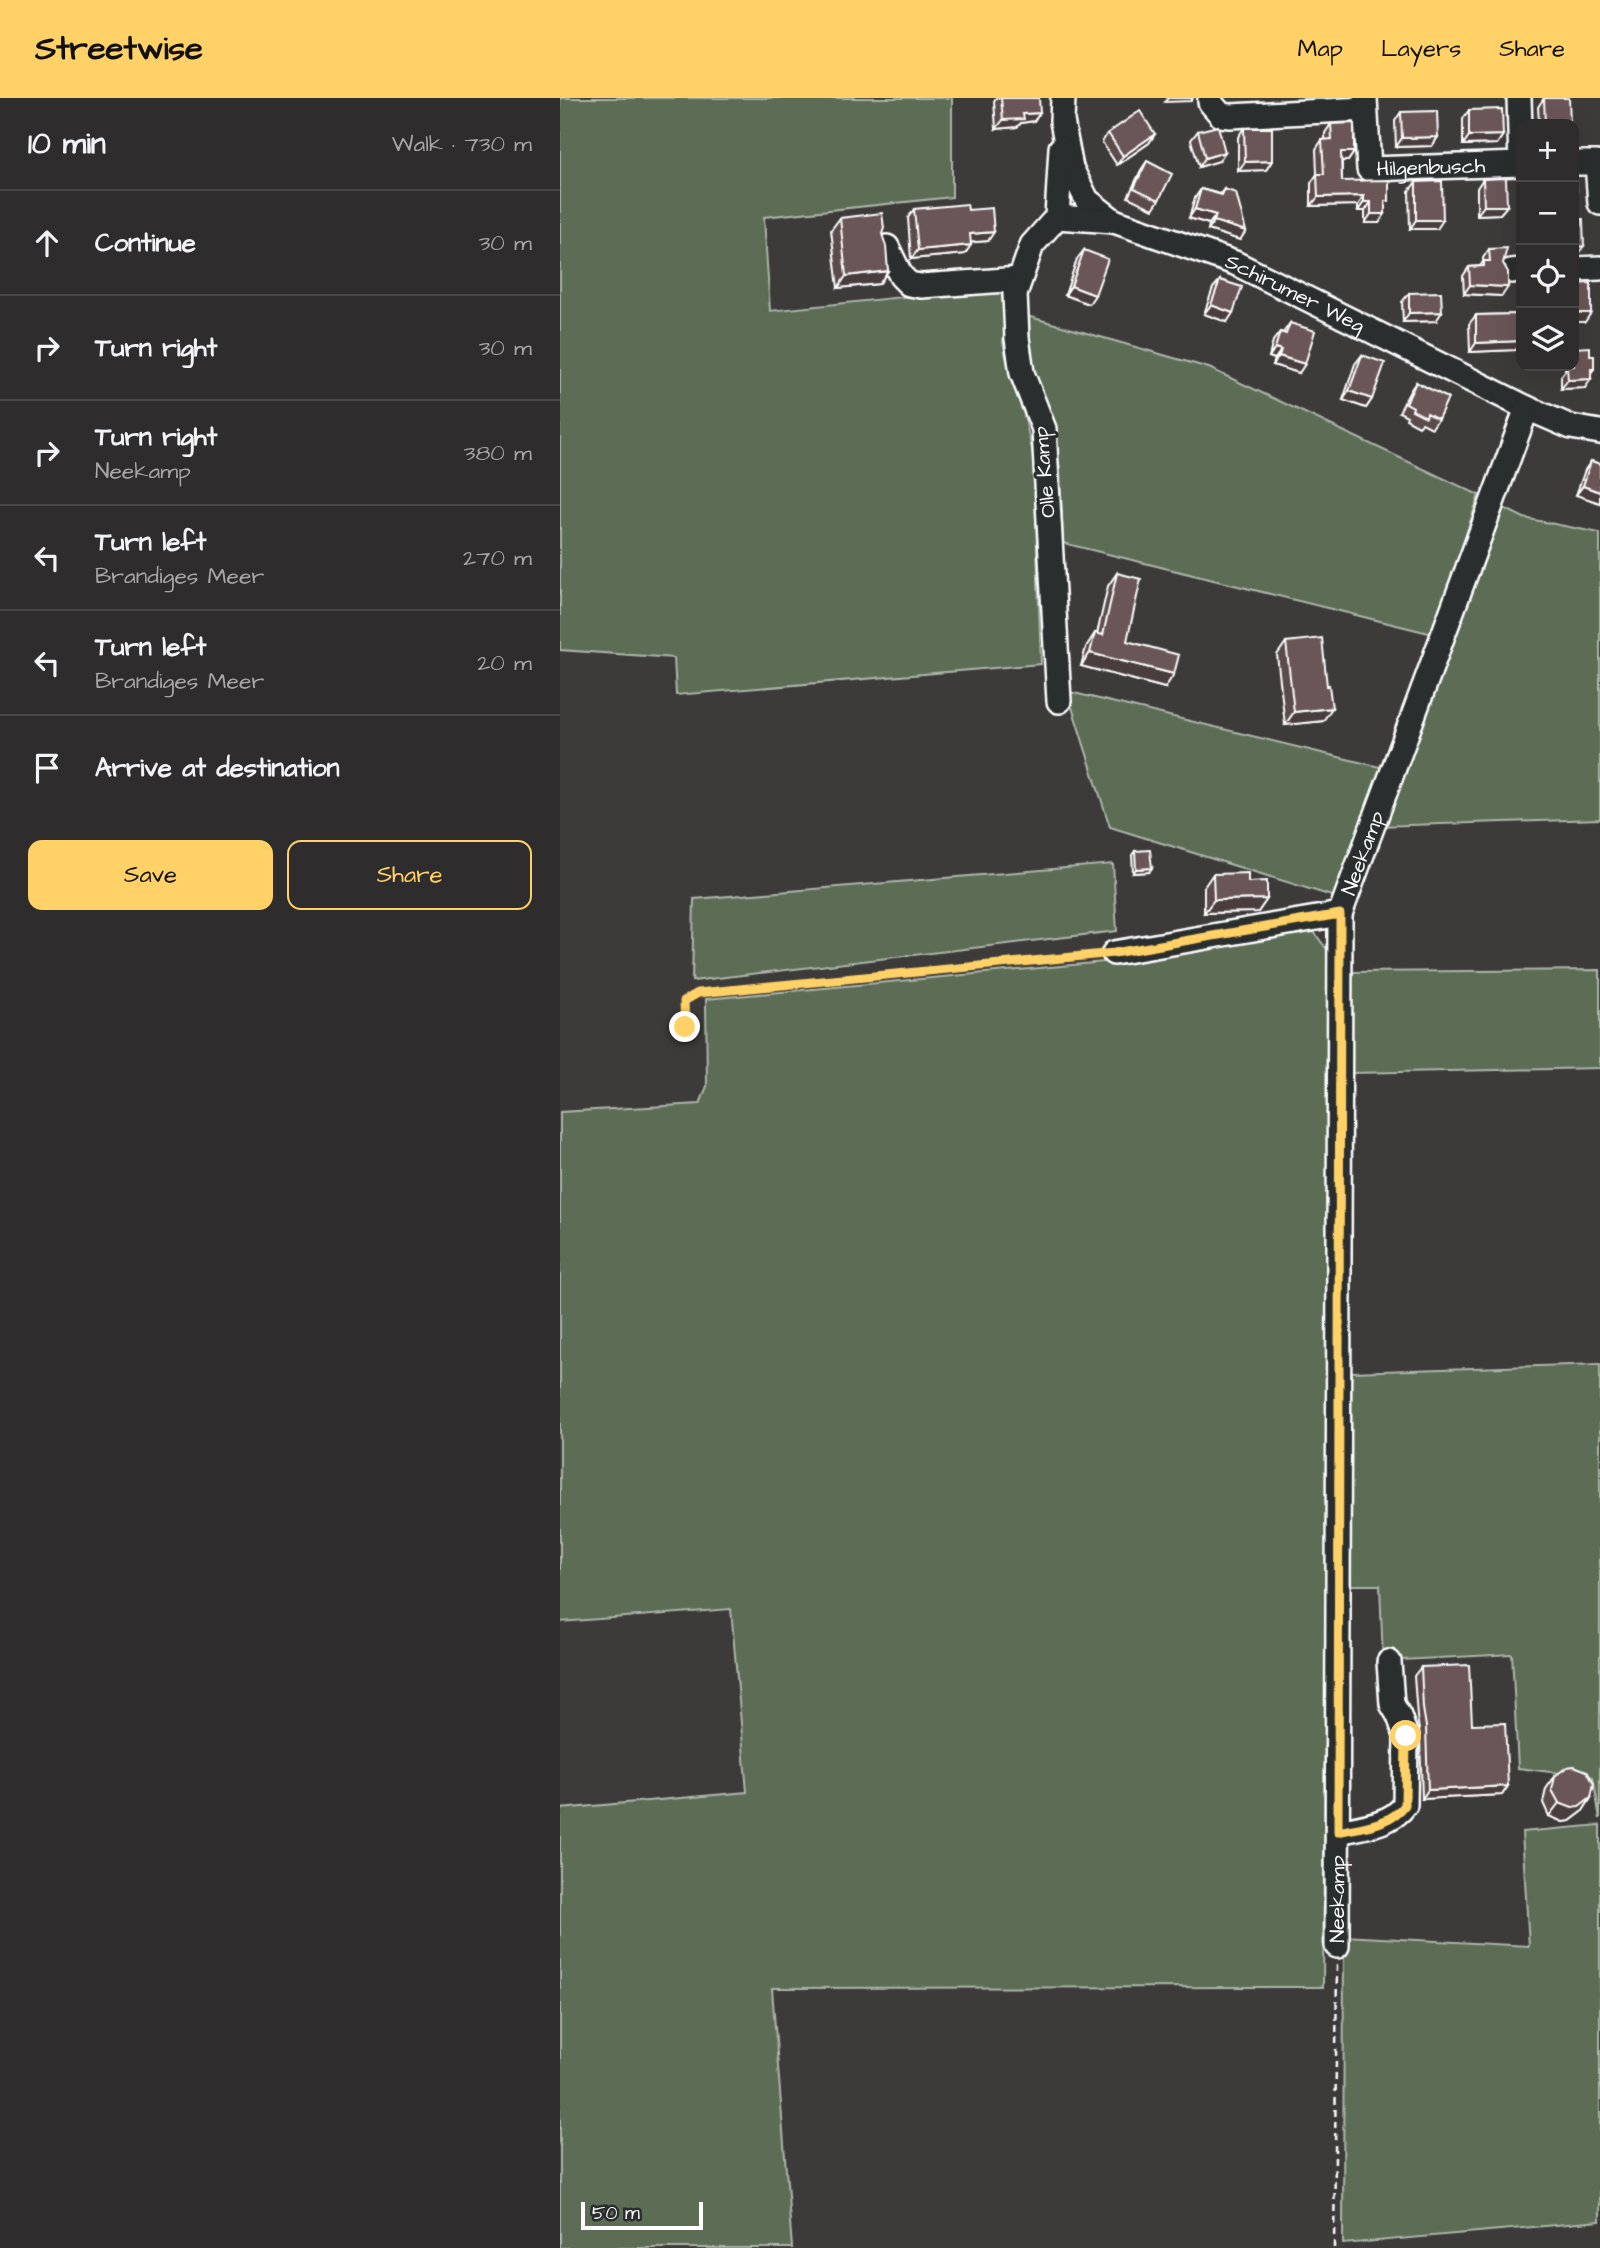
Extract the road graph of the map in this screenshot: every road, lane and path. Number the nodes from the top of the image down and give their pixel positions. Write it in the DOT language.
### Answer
graph roads {
  1 [pos="1210,98"];
  2 [pos="1519,98"];
  3 [pos="1365,104"];
  4 [pos="1063,109"];
  5 [pos="1520,119"];
  6 [pos="1579,163"];
  7 [pos="1516,164"];
  8 [pos="1600,203"];
  9 [pos="1057,217"];
  10 [pos="1114,221"];
  11 [pos="887,247"];
  12 [pos="1600,268"];
  13 [pos="1579,269"];
  14 [pos="1020,279"];
  15 [pos="1527,408"];
  16 [pos="1600,432"];
  17 [pos="1059,701"];
  18 [pos="1340,914"];
  19 [pos="1114,953"];
  20 [pos="685,1027"];
  21 [pos="1389,1662"];
  22 [pos="1338,1832"];
  23 [pos="1337,1946"];
  24 [pos="1334,2248"];
  1 -- 3 [label="street"];
  2 -- 5 [label="street"];
  3 -- 7 [label="street, Hilgenbusch"];
  4 -- 9 [label="street"];
  4 -- 10 [label="street, Schirumer Weg"];
  6 -- 8 [label="street"];
  9 -- 10 [label="street"];
  9 -- 14 [label="street, Olle Kamp"];
  10 -- 15 [label="street, Schirumer Weg"];
  11 -- 14 [label="street"];
  12 -- 13 [label="street"];
  14 -- 17 [label="street, Olle Kamp"];
  15 -- 16 [label="street, Schirumer Weg"];
  15 -- 18 [label="street, Neekamp"];
  18 -- 19 [label="street"];
  18 -- 22 [label="street, Neekamp"];
  19 -- 20 [label="path"];
  21 -- 22 [label="street"];
  22 -- 23 [label="street, Neekamp"];
  23 -- 24 [label="path, Neekamp"];
}
